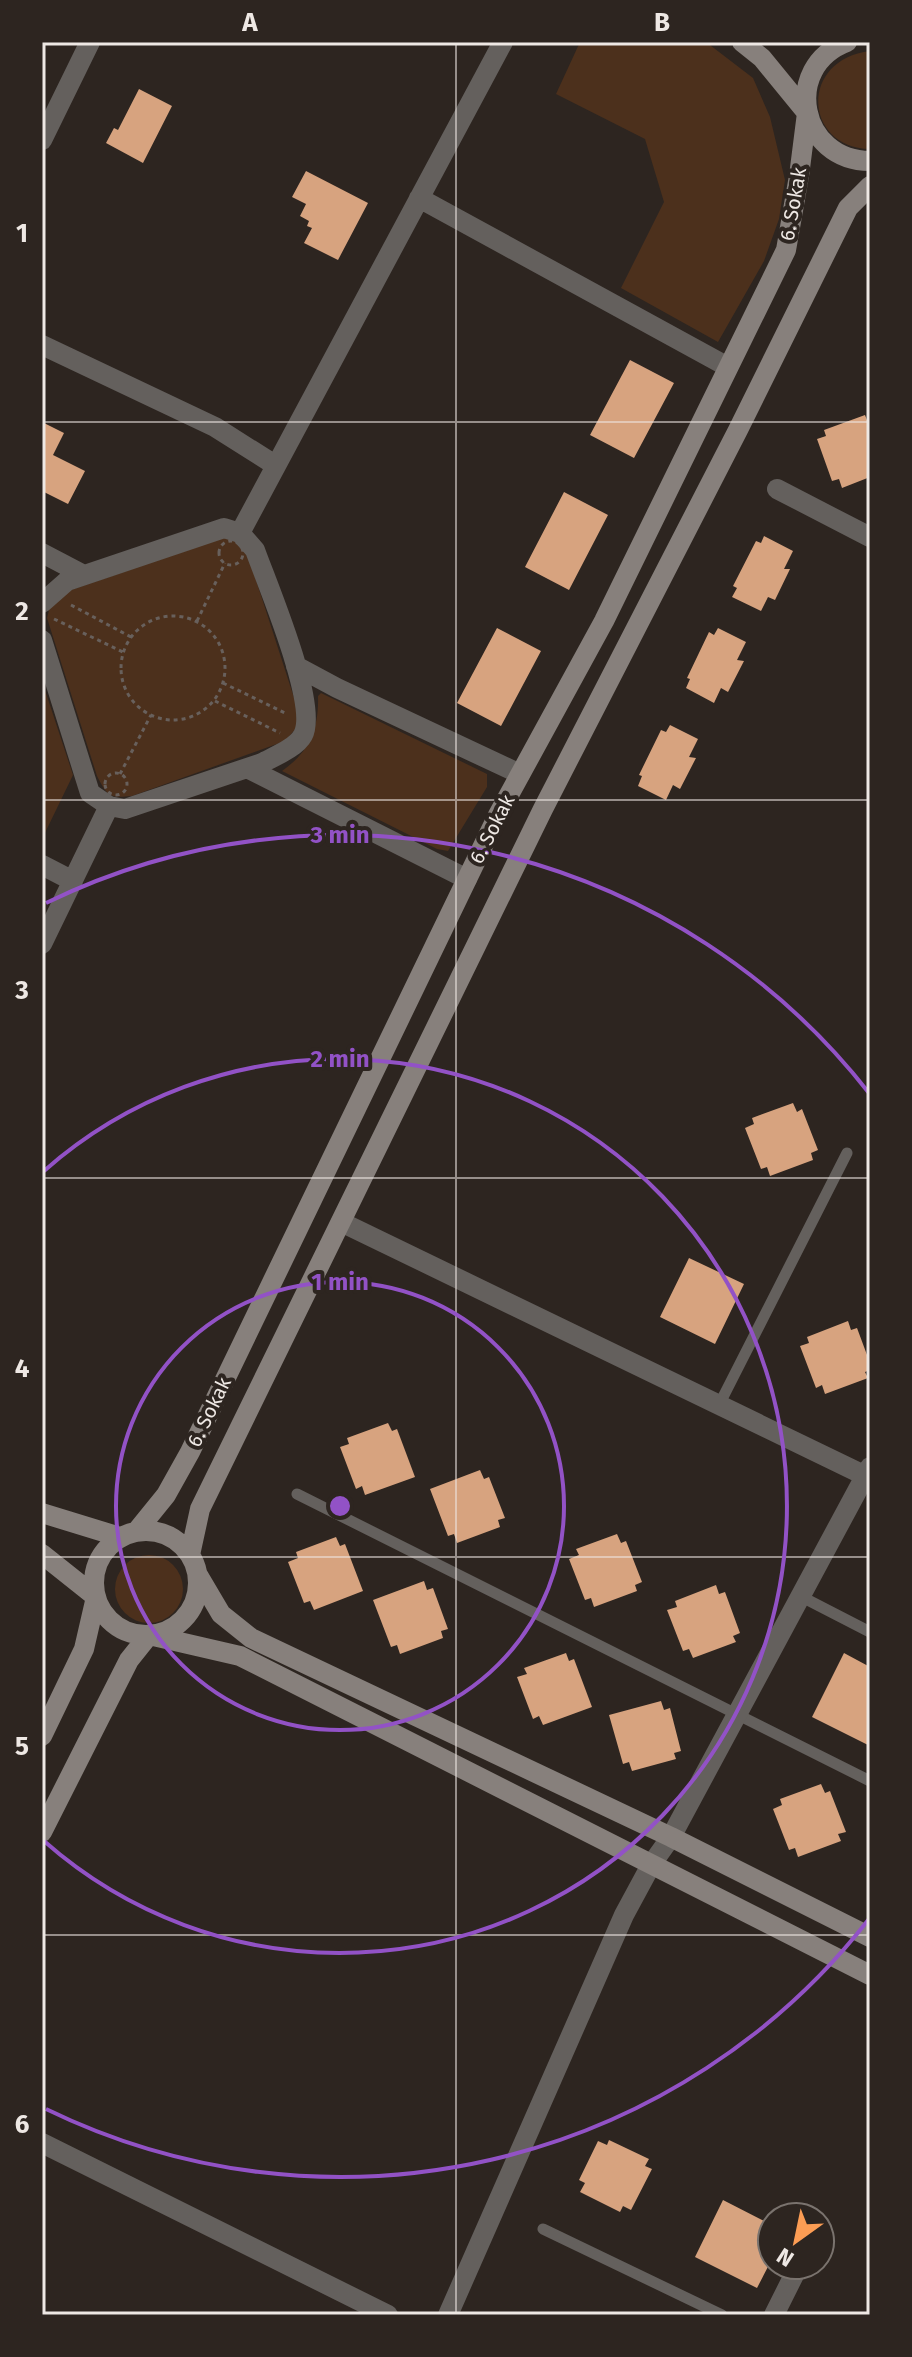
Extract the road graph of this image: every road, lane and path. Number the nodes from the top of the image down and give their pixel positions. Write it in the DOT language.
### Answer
graph roads {
  1 [pos="90,42"];
  2 [pos="503,42"];
  3 [pos="742,42"];
  4 [pos="847,42"];
  5 [pos="807,113"];
  6 [pos="42,140"];
  7 [pos="870,161"];
  8 [pos="870,186"];
  9 [pos="419,198"];
  10 [pos="42,345"];
  11 [pos="728,367"];
  12 [pos="275,465"];
  13 [pos="777,489"];
  14 [pos="240,533"];
  15 [pos="870,537"];
  16 [pos="42,553"];
  17 [pos="225,563"];
  18 [pos="84,575"];
  19 [pos="45,604"];
  20 [pos="196,622"];
  21 [pos="131,637"];
  22 [pos="43,648"];
  23 [pos="123,652"];
  24 [pos="296,666"];
  25 [pos="223,683"];
  26 [pos="213,701"];
  27 [pos="151,715"];
  28 [pos="307,723"];
  29 [pos="297,742"];
  30 [pos="247,768"];
  31 [pos="120,774"];
  32 [pos="520,774"];
  33 [pos="109,806"];
  34 [pos="42,865"];
  35 [pos="467,879"];
  36 [pos="73,881"];
  37 [pos="42,944"];
  38 [pos="847,1153"];
  39 [pos="341,1222"];
  40 [pos="719,1405"];
  41 [pos="869,1473"];
  42 [pos="297,1494"];
  43 [pos="42,1513"];
  44 [pos="128,1534"];
  45 [pos="42,1554"];
  46 [pos="194,1565"];
  47 [pos="96,1597"];
  48 [pos="802,1597"];
  49 [pos="870,1632"];
  50 [pos="149,1635"];
  51 [pos="738,1713"];
  52 [pos="42,1736"];
  53 [pos="870,1781"];
  54 [pos="42,1832"];
  55 [pos="671,1837"];
  56 [pos="651,1865"];
  57 [pos="870,1937"];
  58 [pos="870,1975"];
  59 [pos="42,2143"];
  60 [pos="543,2229"];
  61 [pos="791,2281"];
  62 [pos="388,2315"];
  63 [pos="448,2315"];
  64 [pos="722,2315"];
  65 [pos="774,2315"];
  1 -- 6 [label="street"];
  2 -- 9 [label="street"];
  3 -- 5 [label="street"];
  4 -- 5 [label="street, 6. Sokak"];
  5 -- 7 [label="street"];
  5 -- 11 [label="street, 6. Sokak"];
  8 -- 39 [label="street, 6. Sokak"];
  9 -- 11 [label="street"];
  9 -- 12 [label="street"];
  10 -- 12 [label="street"];
  11 -- 32 [label="street, 6. Sokak"];
  12 -- 14 [label="street"];
  13 -- 15 [label="street"];
  14 -- 18 [label="street"];
  14 -- 24 [label="street"];
  16 -- 18 [label="street"];
  17 -- 20 [label="path"];
  18 -- 19 [label="street"];
  19 -- 21 [label="path"];
  19 -- 23 [label="path"];
  20 -- 21 [label="path"];
  20 -- 25 [label="path"];
  21 -- 23 [label="path"];
  22 -- 33 [label="street"];
  23 -- 27 [label="path"];
  24 -- 28 [label="street"];
  24 -- 32 [label="street"];
  25 -- 26 [label="path"];
  25 -- 28 [label="path"];
  26 -- 27 [label="path"];
  26 -- 29 [label="path"];
  27 -- 31 [label="path"];
  28 -- 29 [label="street"];
  29 -- 30 [label="street"];
  30 -- 33 [label="street"];
  30 -- 35 [label="street"];
  31 -- 31 [label="path"];
  32 -- 35 [label="street, 6. Sokak"];
  33 -- 36 [label="street"];
  34 -- 36 [label="street"];
  35 -- 44 [label="street, 6. Sokak"];
  36 -- 37 [label="street"];
  38 -- 40 [label="lane"];
  39 -- 40 [label="street"];
  39 -- 46 [label="street, 6. Sokak"];
  40 -- 41 [label="street"];
  41 -- 48 [label="street"];
  42 -- 51 [label="lane"];
  43 -- 44 [label="street"];
  44 -- 46 [label="street"];
  44 -- 47 [label="street"];
  45 -- 47 [label="street"];
  46 -- 50 [label="street"];
  46 -- 55 [label="street"];
  47 -- 50 [label="street"];
  47 -- 52 [label="street"];
  48 -- 49 [label="lane"];
  48 -- 51 [label="street"];
  50 -- 54 [label="street"];
  50 -- 56 [label="street"];
  51 -- 53 [label="lane"];
  51 -- 55 [label="street"];
  55 -- 56 [label="street"];
  55 -- 57 [label="street"];
  56 -- 58 [label="street"];
  56 -- 63 [label="street"];
  59 -- 62 [label="street"];
  60 -- 64 [label="lane"];
  61 -- 65 [label="street"];
}
